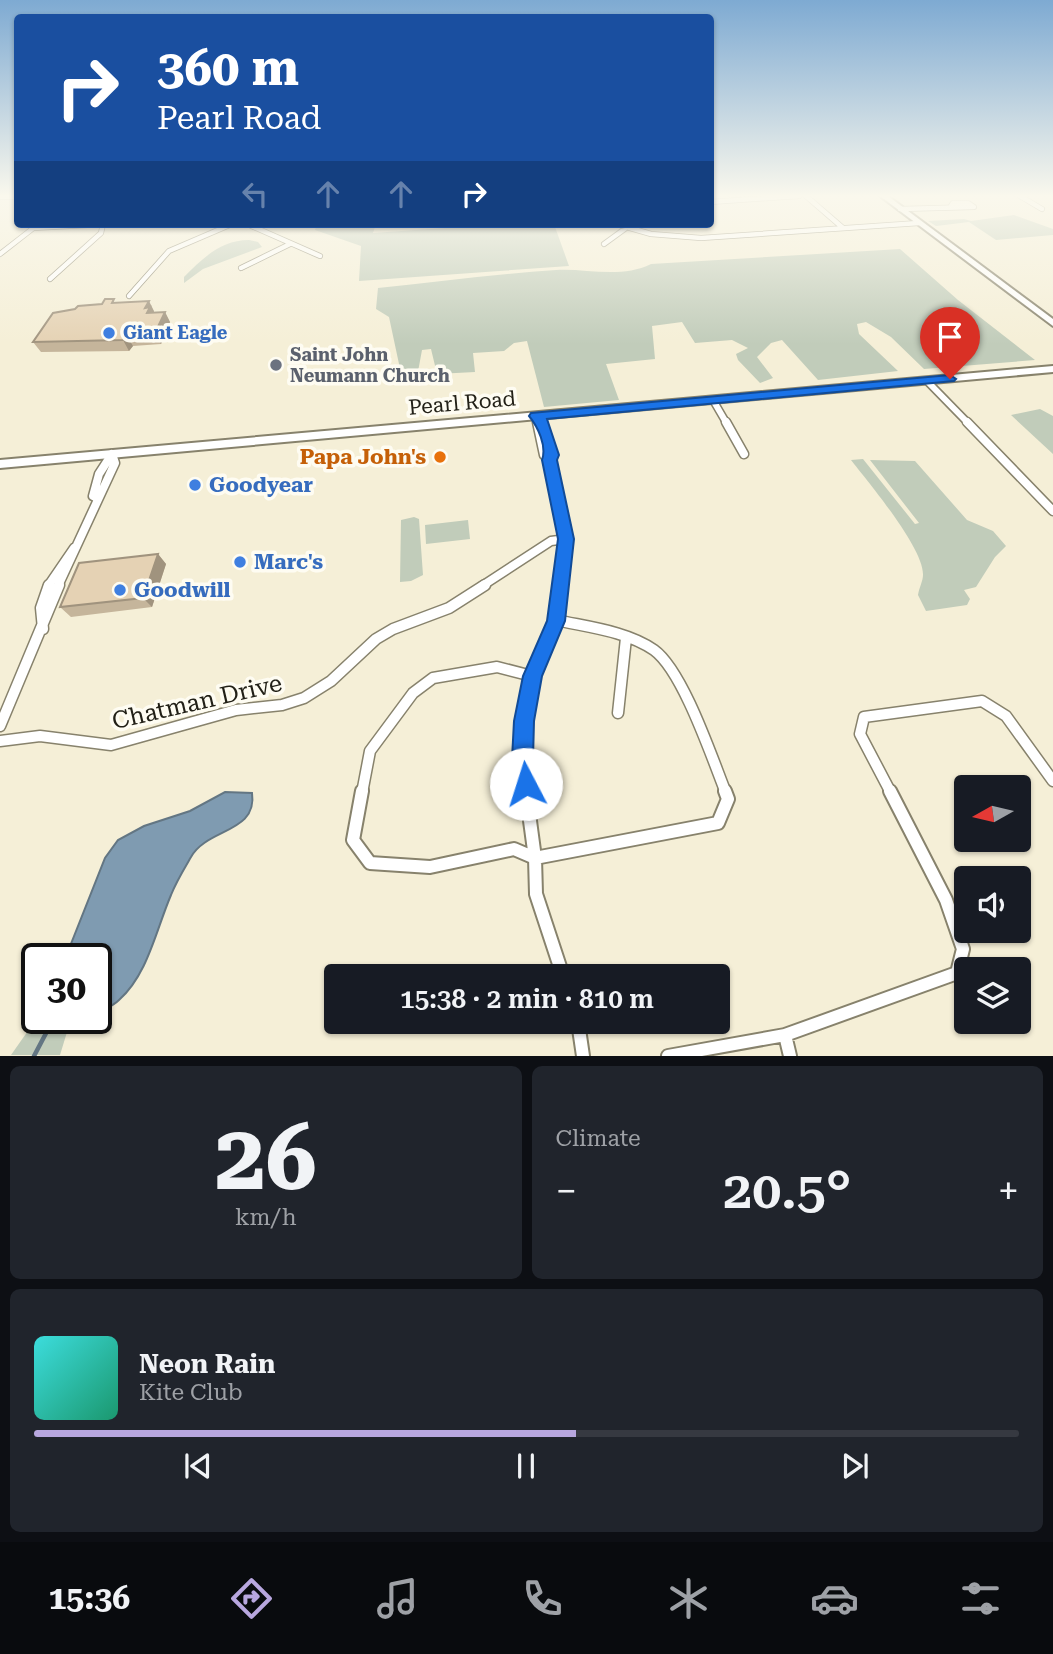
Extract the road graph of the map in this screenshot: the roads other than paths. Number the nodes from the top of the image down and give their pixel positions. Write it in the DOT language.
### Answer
graph roads {
  1 [pos="87,245"];
  2 [pos="182,245"];
  3 [pos="287,245"];
  4 [pos="293,245"];
  5 [pos="949,245"];
  6 [pos="320,256"];
  7 [pos="241,268"];
  8 [pos="50,279"];
  9 [pos="130,296"];
  10 [pos="1053,323"];
  11 [pos="1053,369"];
  12 [pos="927,381"];
  13 [pos="713,400"];
  14 [pos="536,416"];
  15 [pos="112,454"];
  16 [pos="744,454"];
  17 [pos="0,464"];
  18 [pos="1053,511"];
  19 [pos="566,539"];
  20 [pos="556,621"];
  21 [pos="626,638"];
  22 [pos="532,676"];
  23 [pos="618,713"];
  24 [pos="0,726"];
  25 [pos="0,741"];
  26 [pos="1053,781"];
  27 [pos="535,858"];
  28 [pos="559,964"];
  29 [pos="580,1034"];
  30 [pos="785,1035"];
  31 [pos="583,1055"];
  32 [pos="668,1055"];
  33 [pos="790,1055"];
  1 -- 8 [label="street"];
  2 -- 9 [label="street"];
  3 -- 7 [label="street"];
  4 -- 6 [label="street"];
  5 -- 10 [label="street"];
  11 -- 12 [label="main road, Pearl Road"];
  12 -- 13 [label="main road, Pearl Road"];
  12 -- 18 [label="street"];
  13 -- 14 [label="main road, Pearl Road"];
  13 -- 16 [label="street"];
  14 -- 15 [label="main road, Pearl Road"];
  14 -- 19 [label="street"];
  15 -- 17 [label="main road, Pearl Road"];
  15 -- 24 [label="street"];
  19 -- 20 [label="street"];
  19 -- 25 [label="street, Chatman Drive"];
  20 -- 21 [label="street"];
  20 -- 22 [label="street"];
  21 -- 23 [label="street"];
  21 -- 27 [label="street"];
  22 -- 27 [label="street"];
  22 -- 27 [label="street"];
  26 -- 30 [label="street"];
  27 -- 28 [label="street"];
  29 -- 31 [label="street"];
  30 -- 32 [label="street"];
  30 -- 33 [label="street"];
}
